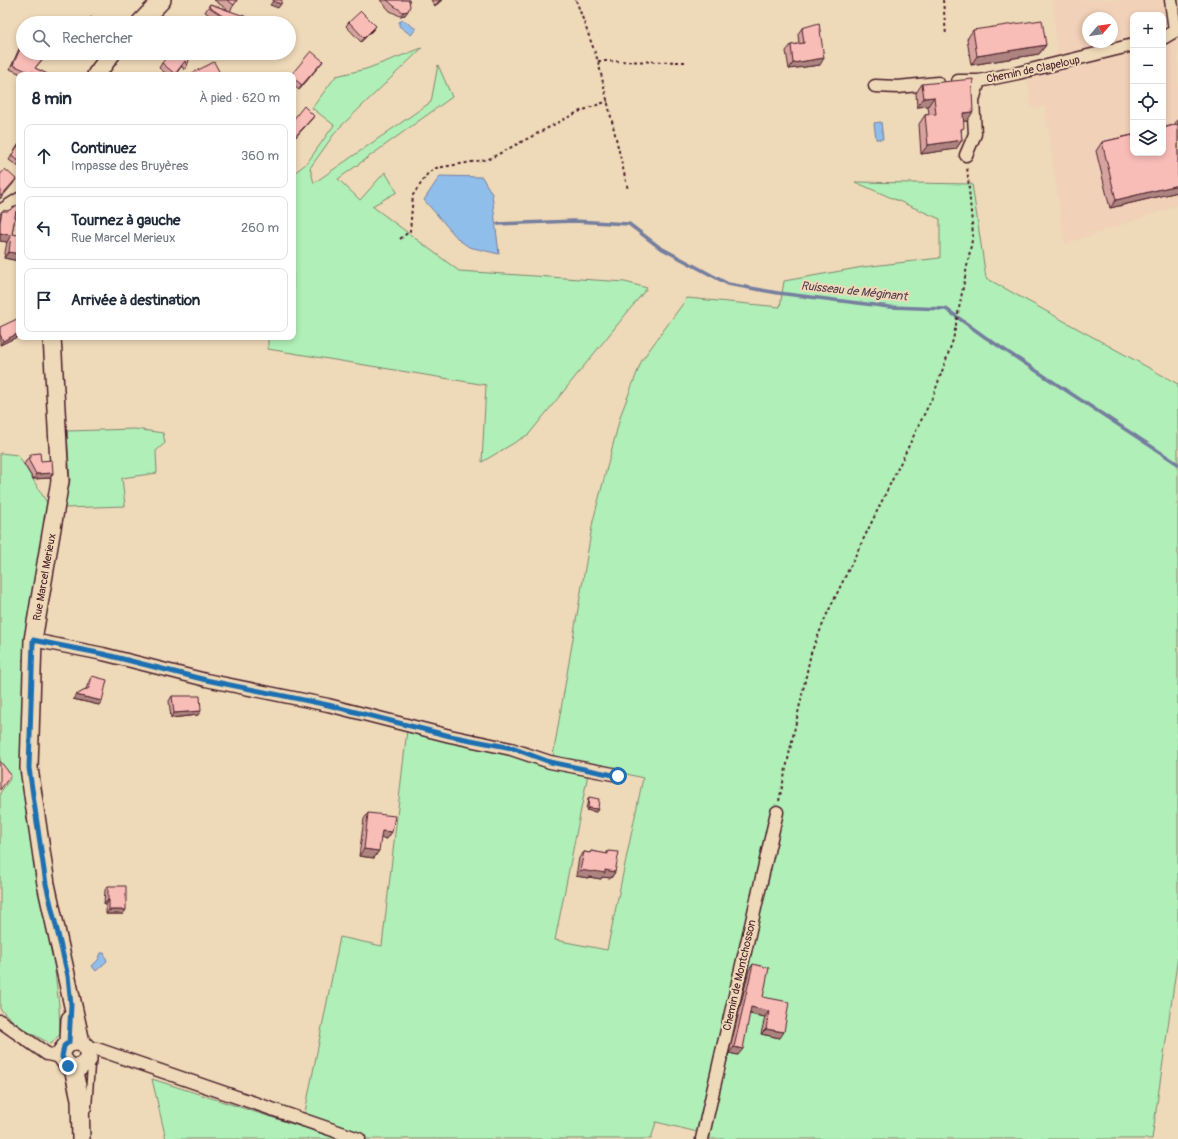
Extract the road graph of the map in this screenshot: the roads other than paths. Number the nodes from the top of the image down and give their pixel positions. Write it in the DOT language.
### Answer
graph roads {
  1 [pos="162,0"];
  2 [pos="1171,0"];
  3 [pos="147,16"];
  4 [pos="1177,33"];
  5 [pos="1166,37"];
  6 [pos="1130,46"];
  7 [pos="107,60"];
  8 [pos="98,72"];
  9 [pos="980,81"];
  10 [pos="875,86"];
  11 [pos="966,155"];
  12 [pos="16,201"];
  13 [pos="0,211"];
  14 [pos="52,340"];
  15 [pos="33,640"];
  16 [pos="618,776"];
  17 [pos="777,812"];
  18 [pos="0,1021"];
  19 [pos="78,1055"];
  20 [pos="80,1121"];
  21 [pos="81,1139"];
  22 [pos="359,1139"];
  23 [pos="702,1139"];
  1 -- 3 [label="main road"];
  2 -- 4 [label="street"];
  4 -- 5 [label="street"];
  6 -- 9 [label="street, Chemin de Clapeloup"];
  7 -- 8 [label="main road"];
  9 -- 10 [label="street, Chemin de Clapeloup"];
  9 -- 11 [label="street"];
  12 -- 13 [label="street"];
  14 -- 15 [label="main road, Rue Marcel Merieux"];
  15 -- 16 [label="street"];
  15 -- 19 [label="main road, Rue Marcel Merieux"];
  17 -- 23 [label="street, Chemin de Montchosson"];
  18 -- 19 [label="street"];
  19 -- 20 [label="main road, Rue Marcel Merieux"];
  19 -- 20 [label="lane"];
  19 -- 22 [label="street"];
  20 -- 21 [label="main road, Rue Marcel Merieux"];
}
